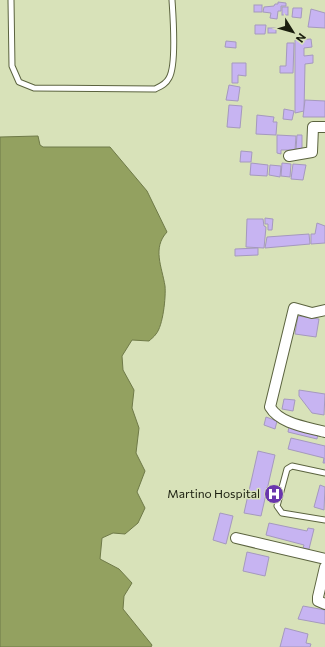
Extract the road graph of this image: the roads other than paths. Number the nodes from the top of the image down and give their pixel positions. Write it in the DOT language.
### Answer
graph roads {
  1 [pos="11,0"];
  2 [pos="172,0"];
  3 [pos="325,127"];
  4 [pos="289,156"];
  5 [pos="325,310"];
  6 [pos="325,432"];
  7 [pos="325,473"];
  8 [pos="325,520"];
  9 [pos="236,538"];
  10 [pos="325,559"];
  11 [pos="325,567"];
  12 [pos="325,604"];
  1 -- 2 [label="lane"];
  3 -- 4 [label="street"];
  5 -- 6 [label="street"];
  7 -- 8 [label="lane"];
  9 -- 10 [label="street"];
  11 -- 12 [label="street"];
}
